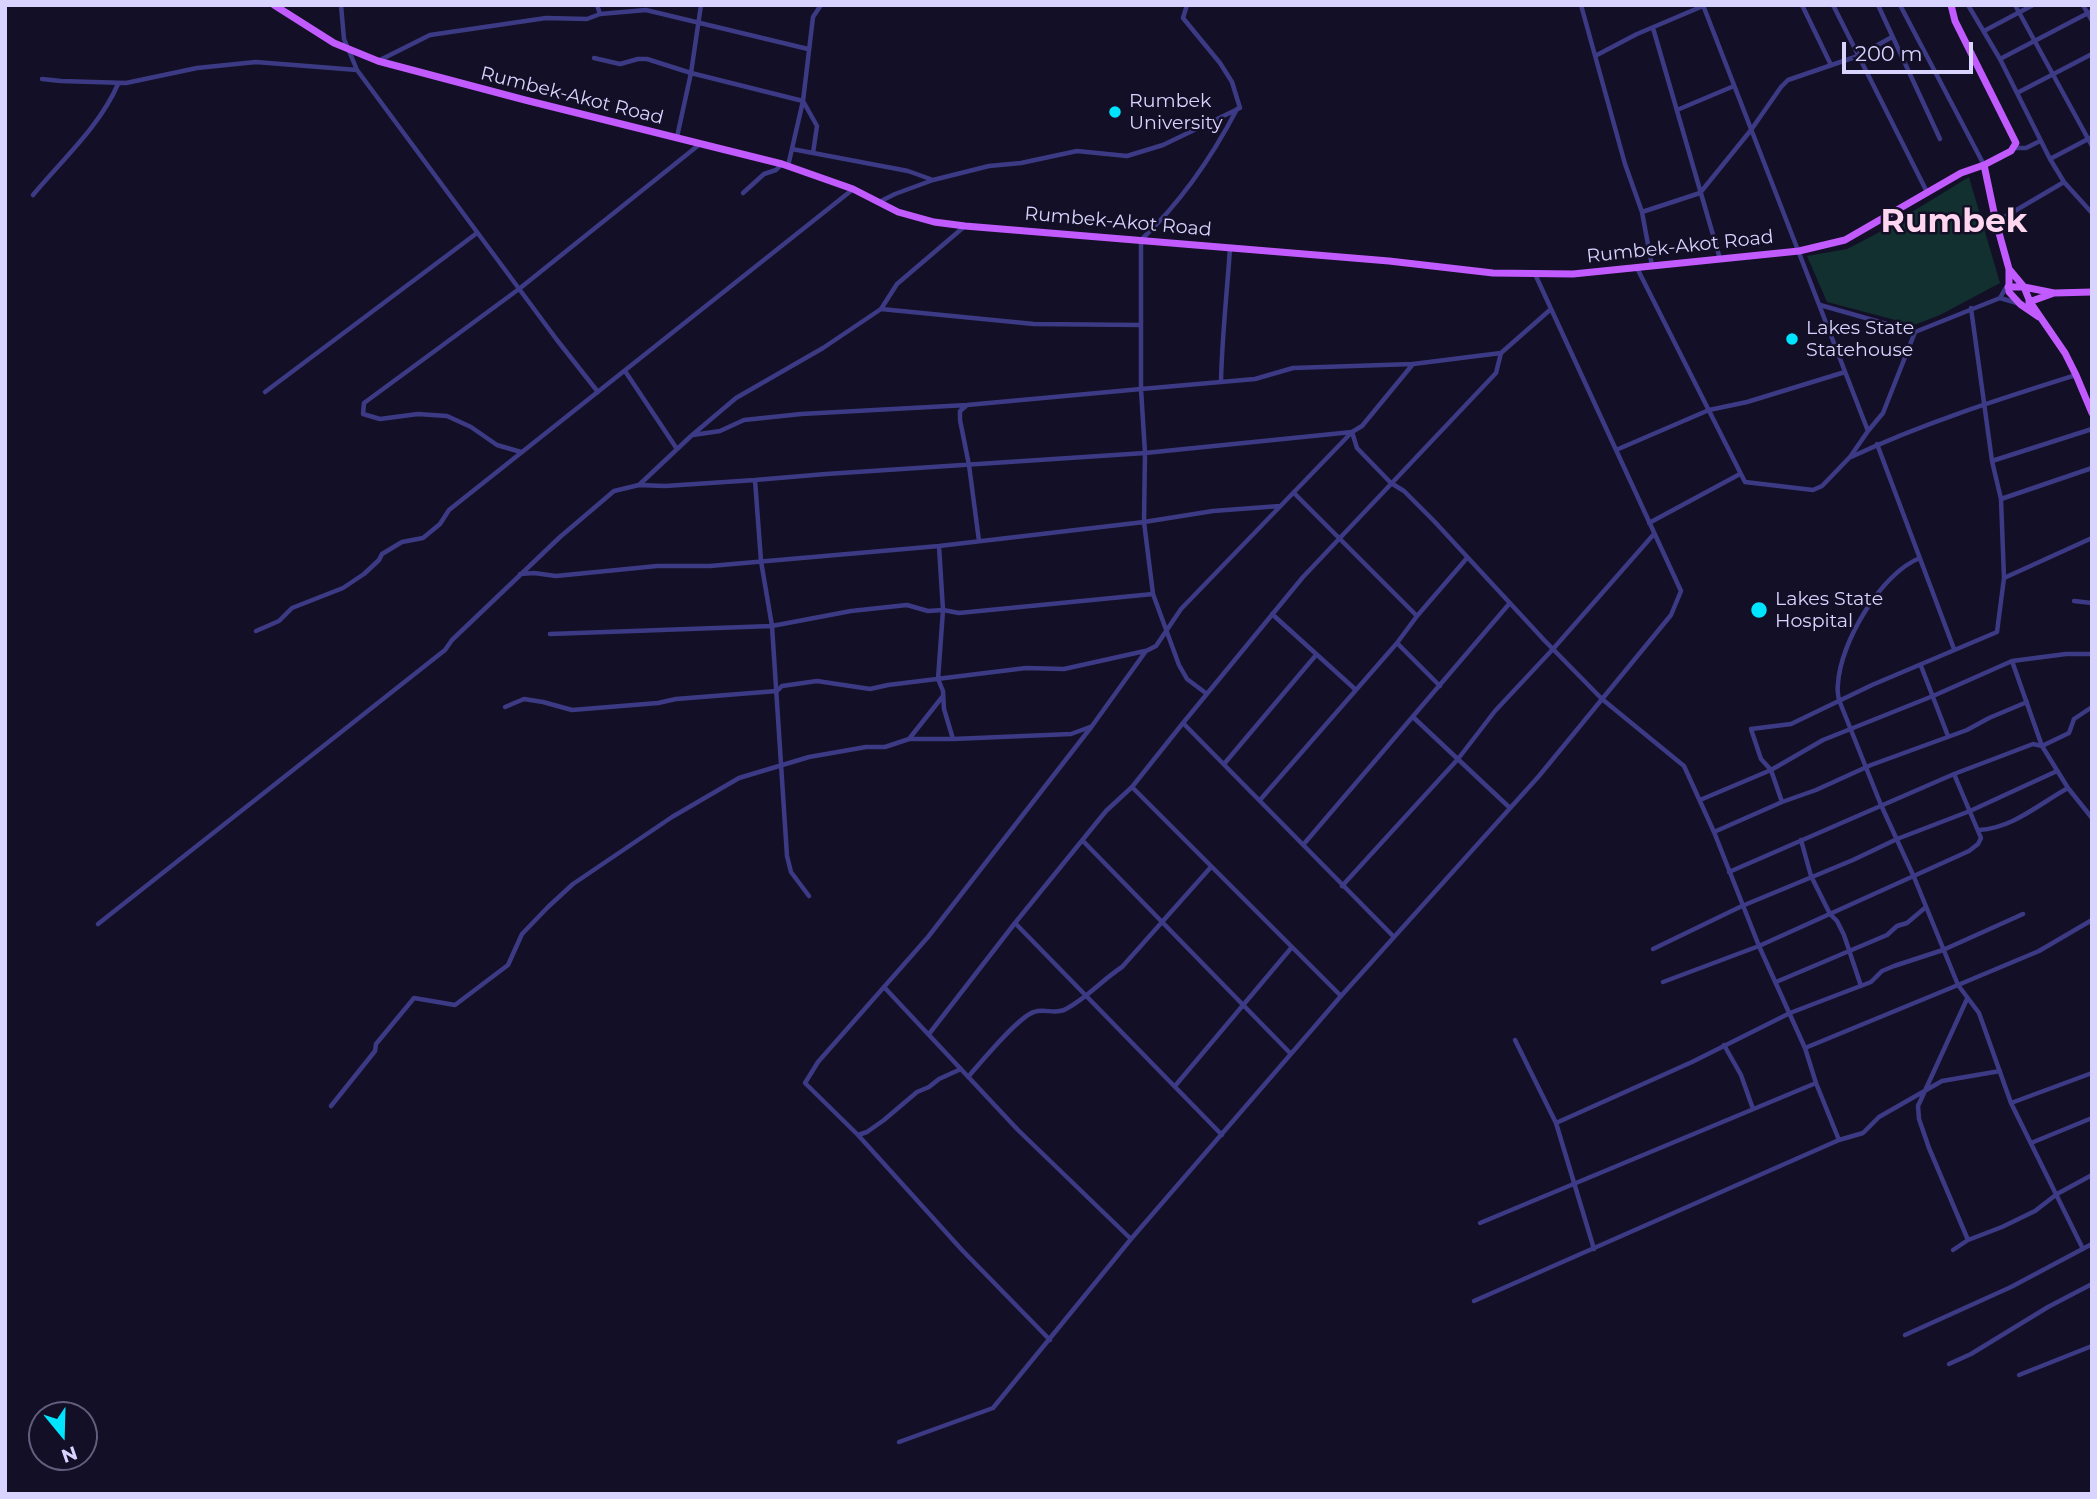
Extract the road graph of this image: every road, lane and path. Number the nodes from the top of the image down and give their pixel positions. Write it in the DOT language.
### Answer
graph roads {
  1 [pos="275,5"];
  2 [pos="341,5"];
  3 [pos="597,5"];
  4 [pos="701,5"];
  5 [pos="821,5"];
  6 [pos="1187,5"];
  7 [pos="1581,5"];
  8 [pos="1704,5"];
  9 [pos="1802,5"];
  10 [pos="1833,5"];
  11 [pos="1878,5"];
  12 [pos="1900,5"];
  13 [pos="1951,5"];
  14 [pos="1968,5"];
  15 [pos="2015,5"];
  16 [pos="2033,5"];
  17 [pos="2083,5"];
  18 [pos="646,8"];
  19 [pos="2090,12"];
  20 [pos="2018,13"];
  21 [pos="600,14"];
  22 [pos="2092,21"];
  23 [pos="699,23"];
  24 [pos="1654,27"];
  25 [pos="1984,31"];
  26 [pos="1892,37"];
  27 [pos="2035,41"];
  28 [pos="808,49"];
  29 [pos="349,50"];
  30 [pos="2092,54"];
  31 [pos="1595,56"];
  32 [pos="1858,56"];
  33 [pos="594,58"];
  34 [pos="2000,59"];
  35 [pos="378,61"];
  36 [pos="1831,65"];
  37 [pos="357,70"];
  38 [pos="691,72"];
  39 [pos="2053,74"];
  40 [pos="42,79"];
  41 [pos="118,83"];
  42 [pos="1734,86"];
  43 [pos="2017,93"];
  44 [pos="803,101"];
  45 [pos="1237,109"];
  46 [pos="1677,110"];
  47 [pos="1751,130"];
  48 [pos="2090,137"];
  49 [pos="677,138"];
  50 [pos="1940,139"];
  51 [pos="2040,141"];
  52 [pos="700,144"];
  53 [pos="2092,146"];
  54 [pos="2014,148"];
  55 [pos="792,149"];
  56 [pos="813,153"];
  57 [pos="2050,159"];
  58 [pos="785,165"];
  59 [pos="1980,167"];
  60 [pos="933,180"];
  61 [pos="2064,182"];
  62 [pos="853,189"];
  63 [pos="743,193"];
  64 [pos="1700,193"];
  65 [pos="1927,193"];
  66 [pos="33,195"];
  67 [pos="879,202"];
  68 [pos="1642,212"];
  69 [pos="2092,213"];
  70 [pos="1996,222"];
  71 [pos="965,226"];
  72 [pos="477,233"];
  73 [pos="1141,240"];
  74 [pos="1230,247"];
  75 [pos="1799,251"];
  76 [pos="1720,259"];
  77 [pos="1652,266"];
  78 [pos="1636,268"];
  79 [pos="2009,269"];
  80 [pos="1535,274"];
  81 [pos="2008,287"];
  82 [pos="2024,287"];
  83 [pos="519,289"];
  84 [pos="2092,292"];
  85 [pos="2054,293"];
  86 [pos="2000,298"];
  87 [pos="2030,302"];
  88 [pos="2020,304"];
  89 [pos="1820,305"];
  90 [pos="1970,308"];
  91 [pos="881,309"];
  92 [pos="1551,309"];
  93 [pos="2039,317"];
  94 [pos="1141,325"];
  95 [pos="1915,332"];
  96 [pos="1501,353"];
  97 [pos="1413,364"];
  98 [pos="625,371"];
  99 [pos="1845,372"];
  100 [pos="2076,375"];
  101 [pos="1221,381"];
  102 [pos="1141,389"];
  103 [pos="265,392"];
  104 [pos="598,392"];
  105 [pos="1984,404"];
  106 [pos="967,405"];
  107 [pos="1709,410"];
  108 [pos="2092,413"];
  109 [pos="2092,429"];
  110 [pos="1868,431"];
  111 [pos="1352,432"];
  112 [pos="691,436"];
  113 [pos="1877,444"];
  114 [pos="677,449"];
  115 [pos="1616,450"];
  116 [pos="522,452"];
  117 [pos="1145,453"];
  118 [pos="1850,457"];
  119 [pos="1992,461"];
  120 [pos="969,465"];
  121 [pos="2092,468"];
  122 [pos="1740,474"];
  123 [pos="755,481"];
  124 [pos="1391,483"];
  125 [pos="639,485"];
  126 [pos="1294,492"];
  127 [pos="2001,499"];
  128 [pos="1281,506"];
  129 [pos="1144,522"];
  130 [pos="1649,523"];
  131 [pos="1654,534"];
  132 [pos="2092,538"];
  133 [pos="1339,539"];
  134 [pos="979,541"];
  135 [pos="939,546"];
  136 [pos="1467,558"];
  137 [pos="1920,558"];
  138 [pos="761,561"];
  139 [pos="520,574"];
  140 [pos="2004,578"];
  141 [pos="1153,594"];
  142 [pos="2074,601"];
  143 [pos="2092,603"];
  144 [pos="1509,604"];
  145 [pos="943,610"];
  146 [pos="1272,614"];
  147 [pos="1417,616"];
  148 [pos="772,626"];
  149 [pos="256,631"];
  150 [pos="1166,631"];
  151 [pos="550,634"];
  152 [pos="1397,643"];
  153 [pos="1553,649"];
  154 [pos="1954,649"];
  155 [pos="1146,651"];
  156 [pos="2092,654"];
  157 [pos="1316,655"];
  158 [pos="2012,662"];
  159 [pos="1921,666"];
  160 [pos="938,679"];
  161 [pos="1440,686"];
  162 [pos="1356,690"];
  163 [pos="777,691"];
  164 [pos="1207,694"];
  165 [pos="943,695"];
  166 [pos="1933,696"];
  167 [pos="1602,699"];
  168 [pos="1839,700"];
  169 [pos="2027,702"];
  170 [pos="505,707"];
  171 [pos="2092,708"];
  172 [pos="1413,717"];
  173 [pos="1182,723"];
  174 [pos="1092,726"];
  175 [pos="1850,730"];
  176 [pos="1948,736"];
  177 [pos="909,739"];
  178 [pos="953,739"];
  179 [pos="2042,746"];
  180 [pos="1458,759"];
  181 [pos="1224,764"];
  182 [pos="781,765"];
  183 [pos="1867,767"];
  184 [pos="1771,770"];
  185 [pos="2057,771"];
  186 [pos="1954,774"];
  187 [pos="1132,787"];
  188 [pos="2068,788"];
  189 [pos="1260,800"];
  190 [pos="1699,800"];
  191 [pos="1782,802"];
  192 [pos="1881,805"];
  193 [pos="1510,808"];
  194 [pos="1970,811"];
  195 [pos="2092,818"];
  196 [pos="1979,830"];
  197 [pos="1714,832"];
  198 [pos="1897,839"];
  199 [pos="1801,840"];
  200 [pos="1083,841"];
  201 [pos="1303,845"];
  202 [pos="1211,867"];
  203 [pos="1729,872"];
  204 [pos="1811,876"];
  205 [pos="1914,877"];
  206 [pos="1342,886"];
  207 [pos="809,896"];
  208 [pos="1742,906"];
  209 [pos="1926,907"];
  210 [pos="1829,914"];
  211 [pos="2023,914"];
  212 [pos="2092,920"];
  213 [pos="1161,921"];
  214 [pos="1015,923"];
  215 [pos="98,924"];
  216 [pos="1394,937"];
  217 [pos="1759,946"];
  218 [pos="1292,947"];
  219 [pos="1653,949"];
  220 [pos="1849,950"];
  221 [pos="1943,950"];
  222 [pos="1663,982"];
  223 [pos="1776,982"];
  224 [pos="1958,985"];
  225 [pos="1861,986"];
  226 [pos="884,987"];
  227 [pos="1087,996"];
  228 [pos="1341,996"];
  229 [pos="1967,998"];
  230 [pos="1244,1006"];
  231 [pos="1790,1013"];
  232 [pos="929,1034"];
  233 [pos="1515,1040"];
  234 [pos="1724,1045"];
  235 [pos="1805,1048"];
  236 [pos="1291,1054"];
  237 [pos="961,1069"];
  238 [pos="2000,1071"];
  239 [pos="2092,1073"];
  240 [pos="968,1077"];
  241 [pos="1816,1083"];
  242 [pos="1175,1086"];
  243 [pos="1926,1088"];
  244 [pos="2011,1103"];
  245 [pos="331,1106"];
  246 [pos="1753,1109"];
  247 [pos="2091,1119"];
  248 [pos="1556,1123"];
  249 [pos="858,1135"];
  250 [pos="1222,1136"];
  251 [pos="1839,1140"];
  252 [pos="2031,1143"];
  253 [pos="2092,1175"];
  254 [pos="1575,1184"];
  255 [pos="2057,1194"];
  256 [pos="1480,1223"];
  257 [pos="1131,1239"];
  258 [pos="1968,1240"];
  259 [pos="2092,1244"];
  260 [pos="1594,1248"];
  261 [pos="2083,1249"];
  262 [pos="1953,1250"];
  263 [pos="2092,1284"];
  264 [pos="1474,1301"];
  265 [pos="1905,1335"];
  266 [pos="1050,1340"];
  267 [pos="2092,1346"];
  268 [pos="1949,1364"];
  269 [pos="2019,1375"];
  270 [pos="899,1442"];
  1 -- 29 [label="main road, Rumbek-Akot Road"];
  2 -- 29 [label="street"];
  3 -- 21 [label="street"];
  4 -- 23 [label="street"];
  5 -- 28 [label="street"];
  6 -- 45 [label="street"];
  7 -- 31 [label="street"];
  8 -- 24 [label="street"];
  8 -- 42 [label="street"];
  9 -- 36 [label="street"];
  10 -- 32 [label="street"];
  11 -- 26 [label="street"];
  12 -- 59 [label="street"];
  13 -- 54 [label="main road"];
  14 -- 25 [label="street"];
  15 -- 20 [label="street"];
  16 -- 20 [label="street"];
  17 -- 19 [label="street"];
  18 -- 21 [label="street"];
  18 -- 23 [label="street"];
  19 -- 22 [label="street"];
  19 -- 27 [label="street"];
  20 -- 25 [label="street"];
  20 -- 27 [label="street"];
  21 -- 35 [label="street"];
  23 -- 28 [label="street"];
  23 -- 38 [label="street"];
  24 -- 31 [label="street"];
  24 -- 46 [label="street"];
  25 -- 34 [label="street"];
  26 -- 32 [label="street"];
  26 -- 50 [label="street"];
  27 -- 34 [label="street"];
  27 -- 39 [label="street"];
  28 -- 44 [label="street"];
  29 -- 35 [label="main road, Rumbek-Akot Road"];
  29 -- 37 [label="street"];
  30 -- 39 [label="street"];
  31 -- 68 [label="street"];
  32 -- 36 [label="street"];
  32 -- 65 [label="street"];
  33 -- 38 [label="street"];
  34 -- 43 [label="street"];
  35 -- 49 [label="main road, Rumbek-Akot Road"];
  36 -- 47 [label="street"];
  37 -- 41 [label="street"];
  37 -- 72 [label="street"];
  38 -- 44 [label="street"];
  38 -- 49 [label="street"];
  39 -- 43 [label="street"];
  39 -- 48 [label="street"];
  40 -- 41 [label="street"];
  41 -- 66 [label="street"];
  42 -- 46 [label="street"];
  42 -- 47 [label="street"];
  43 -- 51 [label="street"];
  44 -- 55 [label="street"];
  44 -- 56 [label="street"];
  45 -- 60 [label="street"];
  45 -- 73 [label="street"];
  46 -- 64 [label="street"];
  47 -- 64 [label="street"];
  47 -- 75 [label="street"];
  48 -- 53 [label="street"];
  48 -- 57 [label="street"];
  49 -- 52 [label="main road, Rumbek-Akot Road"];
  51 -- 54 [label="street"];
  51 -- 57 [label="street"];
  52 -- 58 [label="main road, Rumbek-Akot Road"];
  52 -- 83 [label="street"];
  54 -- 59 [label="main road, Rumbek-Akot Road"];
  55 -- 56 [label="street"];
  55 -- 58 [label="street"];
  56 -- 60 [label="street"];
  57 -- 61 [label="street"];
  58 -- 62 [label="main road, Rumbek-Akot Road"];
  58 -- 63 [label="street"];
  59 -- 65 [label="main road, Rumbek-Akot Road"];
  59 -- 70 [label="main road"];
  60 -- 67 [label="street"];
  61 -- 69 [label="street"];
  61 -- 70 [label="street"];
  62 -- 67 [label="main road, Rumbek-Akot Road"];
  62 -- 98 [label="street"];
  64 -- 68 [label="street"];
  64 -- 76 [label="street"];
  65 -- 75 [label="main road, Rumbek-Akot Road"];
  67 -- 71 [label="main road, Rumbek-Akot Road"];
  68 -- 77 [label="street"];
  70 -- 79 [label="main road"];
  71 -- 73 [label="main road, Rumbek-Akot Road"];
  71 -- 91 [label="street"];
  72 -- 83 [label="street"];
  72 -- 103 [label="street"];
  73 -- 74 [label="main road, Rumbek-Akot Road"];
  73 -- 94 [label="street"];
  74 -- 80 [label="main road, Rumbek-Akot Road"];
  74 -- 101 [label="street"];
  75 -- 76 [label="main road, Rumbek-Akot Road"];
  75 -- 89 [label="street"];
  76 -- 77 [label="main road, Rumbek-Akot Road"];
  77 -- 78 [label="main road, Rumbek-Akot Road"];
  78 -- 80 [label="main road, Rumbek-Akot Road"];
  78 -- 107 [label="street"];
  79 -- 81 [label="main road"];
  79 -- 82 [label="main road"];
  80 -- 92 [label="street"];
  81 -- 82 [label="main road"];
  81 -- 86 [label="street"];
  81 -- 88 [label="main road"];
  82 -- 85 [label="main road"];
  82 -- 87 [label="main road"];
  83 -- 104 [label="street"];
  83 -- 116 [label="street"];
  84 -- 85 [label="main road"];
  85 -- 87 [label="main road"];
  86 -- 88 [label="street"];
  86 -- 90 [label="street"];
  87 -- 88 [label="main road"];
  87 -- 93 [label="main road"];
  88 -- 93 [label="main road"];
  89 -- 95 [label="street"];
  89 -- 99 [label="street"];
  90 -- 95 [label="street"];
  90 -- 105 [label="street"];
  91 -- 94 [label="street"];
  91 -- 112 [label="street"];
  92 -- 96 [label="street"];
  92 -- 115 [label="street"];
  93 -- 100 [label="main road"];
  94 -- 102 [label="street"];
  95 -- 110 [label="street"];
  96 -- 97 [label="street"];
  96 -- 124 [label="street"];
  97 -- 101 [label="street"];
  97 -- 111 [label="street"];
  98 -- 104 [label="street"];
  98 -- 114 [label="street"];
  99 -- 107 [label="street"];
  99 -- 110 [label="street"];
  100 -- 105 [label="street"];
  100 -- 108 [label="main road"];
  101 -- 102 [label="street"];
  102 -- 106 [label="street"];
  102 -- 117 [label="street"];
  104 -- 116 [label="street"];
  105 -- 113 [label="street"];
  105 -- 119 [label="street"];
  106 -- 112 [label="street"];
  106 -- 120 [label="street"];
  107 -- 115 [label="street"];
  107 -- 122 [label="street"];
  109 -- 119 [label="street"];
  110 -- 118 [label="street"];
  111 -- 117 [label="street"];
  111 -- 124 [label="street"];
  111 -- 126 [label="street"];
  112 -- 114 [label="street"];
  113 -- 118 [label="street"];
  113 -- 137 [label="street"];
  114 -- 125 [label="street"];
  115 -- 130 [label="street"];
  116 -- 149 [label="street"];
  117 -- 120 [label="street"];
  117 -- 129 [label="street"];
  118 -- 122 [label="street"];
  119 -- 127 [label="street"];
  120 -- 123 [label="street"];
  120 -- 134 [label="street"];
  121 -- 127 [label="street"];
  122 -- 130 [label="street"];
  123 -- 125 [label="street"];
  123 -- 138 [label="street"];
  124 -- 133 [label="street"];
  124 -- 136 [label="street"];
  125 -- 139 [label="street"];
  126 -- 128 [label="street"];
  126 -- 133 [label="street"];
  127 -- 140 [label="street"];
  128 -- 129 [label="street"];
  128 -- 150 [label="street"];
  129 -- 134 [label="street"];
  129 -- 141 [label="street"];
  130 -- 131 [label="street"];
  131 -- 153 [label="street"];
  131 -- 167 [label="street"];
  132 -- 140 [label="street"];
  133 -- 146 [label="street"];
  133 -- 147 [label="street"];
  134 -- 135 [label="street"];
  135 -- 138 [label="street"];
  135 -- 145 [label="street"];
  136 -- 144 [label="street"];
  136 -- 147 [label="street"];
  137 -- 154 [label="street"];
  137 -- 168 [label="street"];
  138 -- 139 [label="street"];
  138 -- 148 [label="street"];
  139 -- 215 [label="street"];
  140 -- 154 [label="street"];
  141 -- 145 [label="street"];
  141 -- 150 [label="street"];
  142 -- 143 [label="street"];
  144 -- 153 [label="street"];
  144 -- 161 [label="street"];
  145 -- 148 [label="street"];
  145 -- 160 [label="street"];
  146 -- 157 [label="street"];
  146 -- 164 [label="street"];
  147 -- 152 [label="street"];
  148 -- 151 [label="street"];
  148 -- 163 [label="street"];
  150 -- 155 [label="street"];
  150 -- 164 [label="street"];
  152 -- 161 [label="street"];
  152 -- 162 [label="street"];
  153 -- 167 [label="street"];
  153 -- 180 [label="street"];
  154 -- 159 [label="street"];
  155 -- 160 [label="street"];
  155 -- 174 [label="street"];
  156 -- 158 [label="street"];
  157 -- 162 [label="street"];
  157 -- 181 [label="street"];
  158 -- 166 [label="street"];
  158 -- 169 [label="street"];
  159 -- 166 [label="street"];
  159 -- 168 [label="street"];
  160 -- 163 [label="street"];
  160 -- 165 [label="street"];
  161 -- 172 [label="street"];
  162 -- 189 [label="street"];
  163 -- 170 [label="street"];
  163 -- 182 [label="street"];
  164 -- 173 [label="street"];
  165 -- 177 [label="street"];
  165 -- 178 [label="street"];
  166 -- 175 [label="street"];
  166 -- 176 [label="street"];
  167 -- 190 [label="street"];
  167 -- 193 [label="street"];
  168 -- 175 [label="street"];
  168 -- 184 [label="street"];
  169 -- 176 [label="street"];
  169 -- 179 [label="street"];
  171 -- 179 [label="street"];
  172 -- 180 [label="street"];
  172 -- 201 [label="street"];
  173 -- 181 [label="street"];
  173 -- 187 [label="street"];
  174 -- 178 [label="street"];
  174 -- 226 [label="street"];
  175 -- 183 [label="street"];
  175 -- 184 [label="street"];
  176 -- 183 [label="street"];
  177 -- 178 [label="street"];
  177 -- 182 [label="street"];
  179 -- 185 [label="street"];
  179 -- 186 [label="street"];
  180 -- 193 [label="street"];
  180 -- 206 [label="street"];
  181 -- 189 [label="street"];
  182 -- 207 [label="street"];
  182 -- 245 [label="street"];
  183 -- 191 [label="street"];
  183 -- 192 [label="street"];
  184 -- 190 [label="street"];
  184 -- 191 [label="street"];
  185 -- 188 [label="street"];
  185 -- 194 [label="street"];
  186 -- 192 [label="street"];
  186 -- 194 [label="street"];
  187 -- 200 [label="street"];
  187 -- 202 [label="street"];
  188 -- 195 [label="street"];
  188 -- 196 [label="street"];
  189 -- 201 [label="street"];
  190 -- 197 [label="street"];
  191 -- 197 [label="street"];
  192 -- 198 [label="street"];
  192 -- 199 [label="street"];
  193 -- 216 [label="street"];
  194 -- 196 [label="street"];
  194 -- 198 [label="street"];
  196 -- 205 [label="street"];
  197 -- 203 [label="street"];
  198 -- 204 [label="street"];
  198 -- 205 [label="street"];
  199 -- 203 [label="street"];
  199 -- 204 [label="street"];
  200 -- 213 [label="street"];
  200 -- 214 [label="street"];
  201 -- 206 [label="street"];
  202 -- 213 [label="street"];
  202 -- 218 [label="street"];
  203 -- 208 [label="street"];
  204 -- 208 [label="street"];
  204 -- 210 [label="street"];
  205 -- 209 [label="street"];
  205 -- 210 [label="street"];
  206 -- 216 [label="street"];
  208 -- 217 [label="street"];
  208 -- 219 [label="street"];
  209 -- 220 [label="street"];
  209 -- 221 [label="street"];
  210 -- 217 [label="street"];
  210 -- 220 [label="street"];
  211 -- 221 [label="street"];
  212 -- 224 [label="street"];
  213 -- 227 [label="street"];
  213 -- 230 [label="street"];
  214 -- 227 [label="street"];
  214 -- 232 [label="street"];
  216 -- 228 [label="street"];
  217 -- 222 [label="street"];
  217 -- 223 [label="street"];
  218 -- 228 [label="street"];
  218 -- 230 [label="street"];
  220 -- 223 [label="street"];
  220 -- 225 [label="street"];
  221 -- 224 [label="street"];
  221 -- 225 [label="street"];
  223 -- 231 [label="street"];
  224 -- 229 [label="street"];
  224 -- 235 [label="street"];
  225 -- 231 [label="street"];
  226 -- 232 [label="street"];
  226 -- 249 [label="street"];
  227 -- 240 [label="street"];
  227 -- 242 [label="street"];
  228 -- 236 [label="street"];
  229 -- 238 [label="street"];
  229 -- 243 [label="street"];
  230 -- 236 [label="street"];
  230 -- 242 [label="street"];
  231 -- 234 [label="street"];
  231 -- 235 [label="street"];
  232 -- 237 [label="street"];
  233 -- 248 [label="street"];
  234 -- 246 [label="street"];
  234 -- 248 [label="street"];
  235 -- 241 [label="street"];
  236 -- 250 [label="street"];
  237 -- 240 [label="street"];
  237 -- 249 [label="street"];
  238 -- 243 [label="street"];
  238 -- 244 [label="street"];
  239 -- 244 [label="street"];
  240 -- 257 [label="street"];
  241 -- 246 [label="street"];
  241 -- 251 [label="street"];
  242 -- 250 [label="street"];
  243 -- 251 [label="street"];
  243 -- 258 [label="street"];
  244 -- 252 [label="street"];
  246 -- 254 [label="street"];
  247 -- 252 [label="street"];
  248 -- 254 [label="street"];
  249 -- 266 [label="street"];
  250 -- 257 [label="street"];
  251 -- 260 [label="street"];
  252 -- 255 [label="street"];
  253 -- 255 [label="street"];
  254 -- 256 [label="street"];
  254 -- 260 [label="street"];
  255 -- 258 [label="street"];
  255 -- 261 [label="street"];
  257 -- 266 [label="street"];
  258 -- 262 [label="street"];
  259 -- 261 [label="street"];
  260 -- 264 [label="street"];
  261 -- 265 [label="street"];
  263 -- 268 [label="street"];
  266 -- 270 [label="street"];
  267 -- 269 [label="street"];
}
